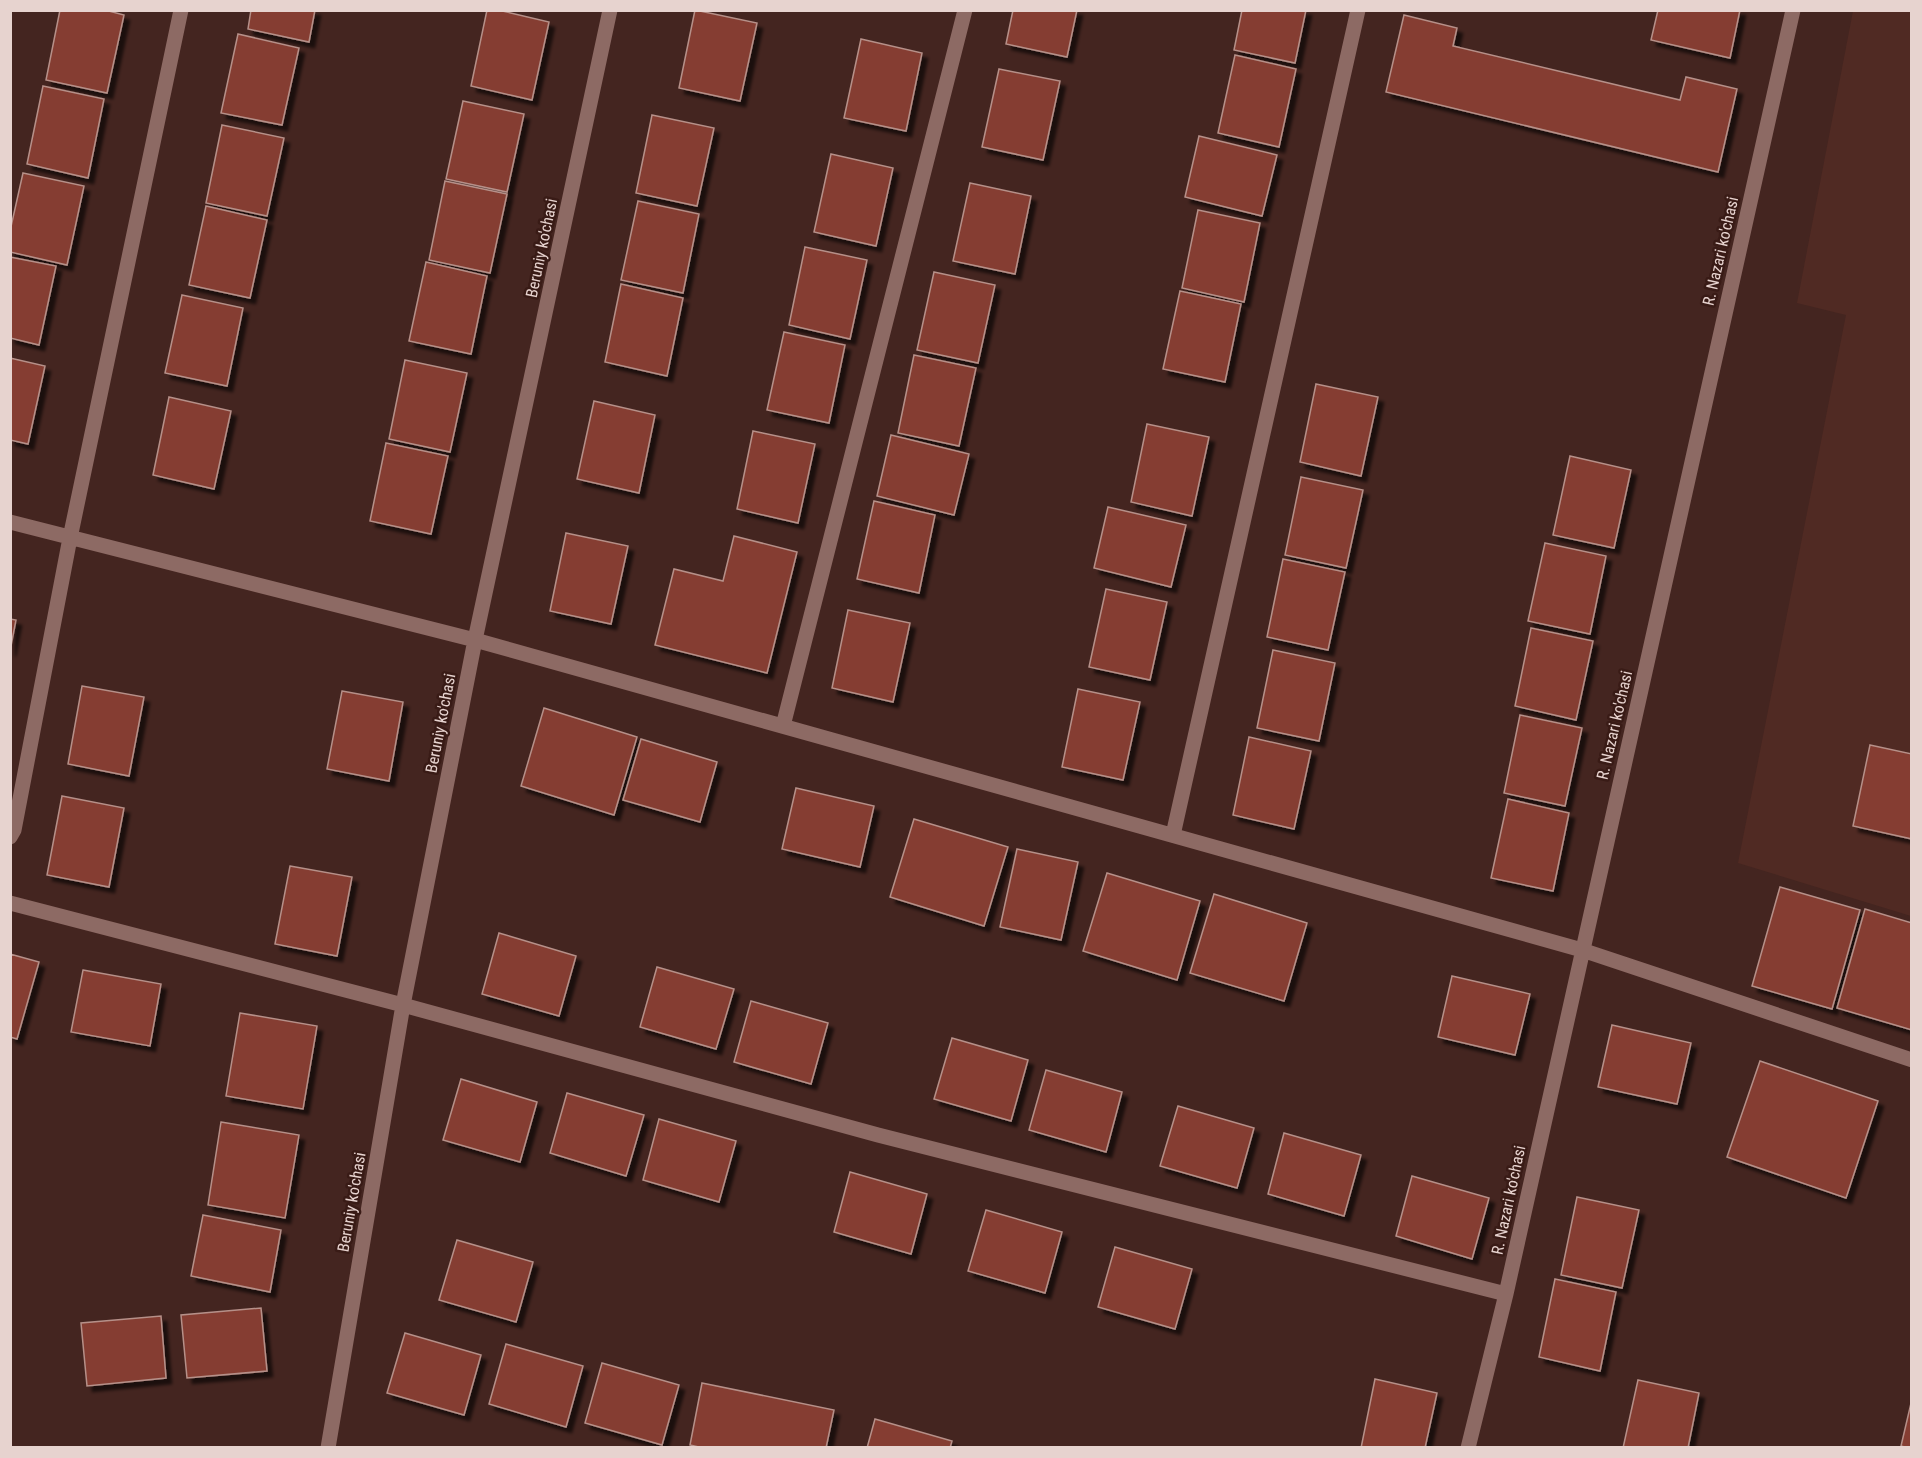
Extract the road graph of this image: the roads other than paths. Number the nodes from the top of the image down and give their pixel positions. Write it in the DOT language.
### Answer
graph roads {
  1 [pos="181,10"];
  2 [pos="610,10"];
  3 [pos="965,10"];
  4 [pos="1358,10"];
  5 [pos="1793,10"];
  6 [pos="10,522"];
  7 [pos="70,538"];
  8 [pos="476,640"];
  9 [pos="783,726"];
  10 [pos="1173,835"];
  11 [pos="10,837"];
  12 [pos="10,903"];
  13 [pos="1582,950"];
  14 [pos="403,1005"];
  15 [pos="1911,1060"];
  16 [pos="1506,1294"];
  17 [pos="328,1448"];
  18 [pos="1468,1448"];
  1 -- 7 [label="street"];
  2 -- 8 [label="street, Beruniy ko'chasi"];
  3 -- 9 [label="street"];
  4 -- 10 [label="street"];
  5 -- 13 [label="street, R. Nazari ko'chasi"];
  6 -- 7 [label="street"];
  7 -- 8 [label="street"];
  7 -- 11 [label="street"];
  8 -- 9 [label="street"];
  8 -- 14 [label="street, Beruniy ko'chasi"];
  9 -- 10 [label="street"];
  10 -- 13 [label="street"];
  12 -- 14 [label="street"];
  13 -- 15 [label="street"];
  13 -- 16 [label="street, R. Nazari ko'chasi"];
  14 -- 16 [label="street"];
  14 -- 17 [label="street, Beruniy ko'chasi"];
  16 -- 18 [label="street, R. Nazari ko'chasi"];
}
